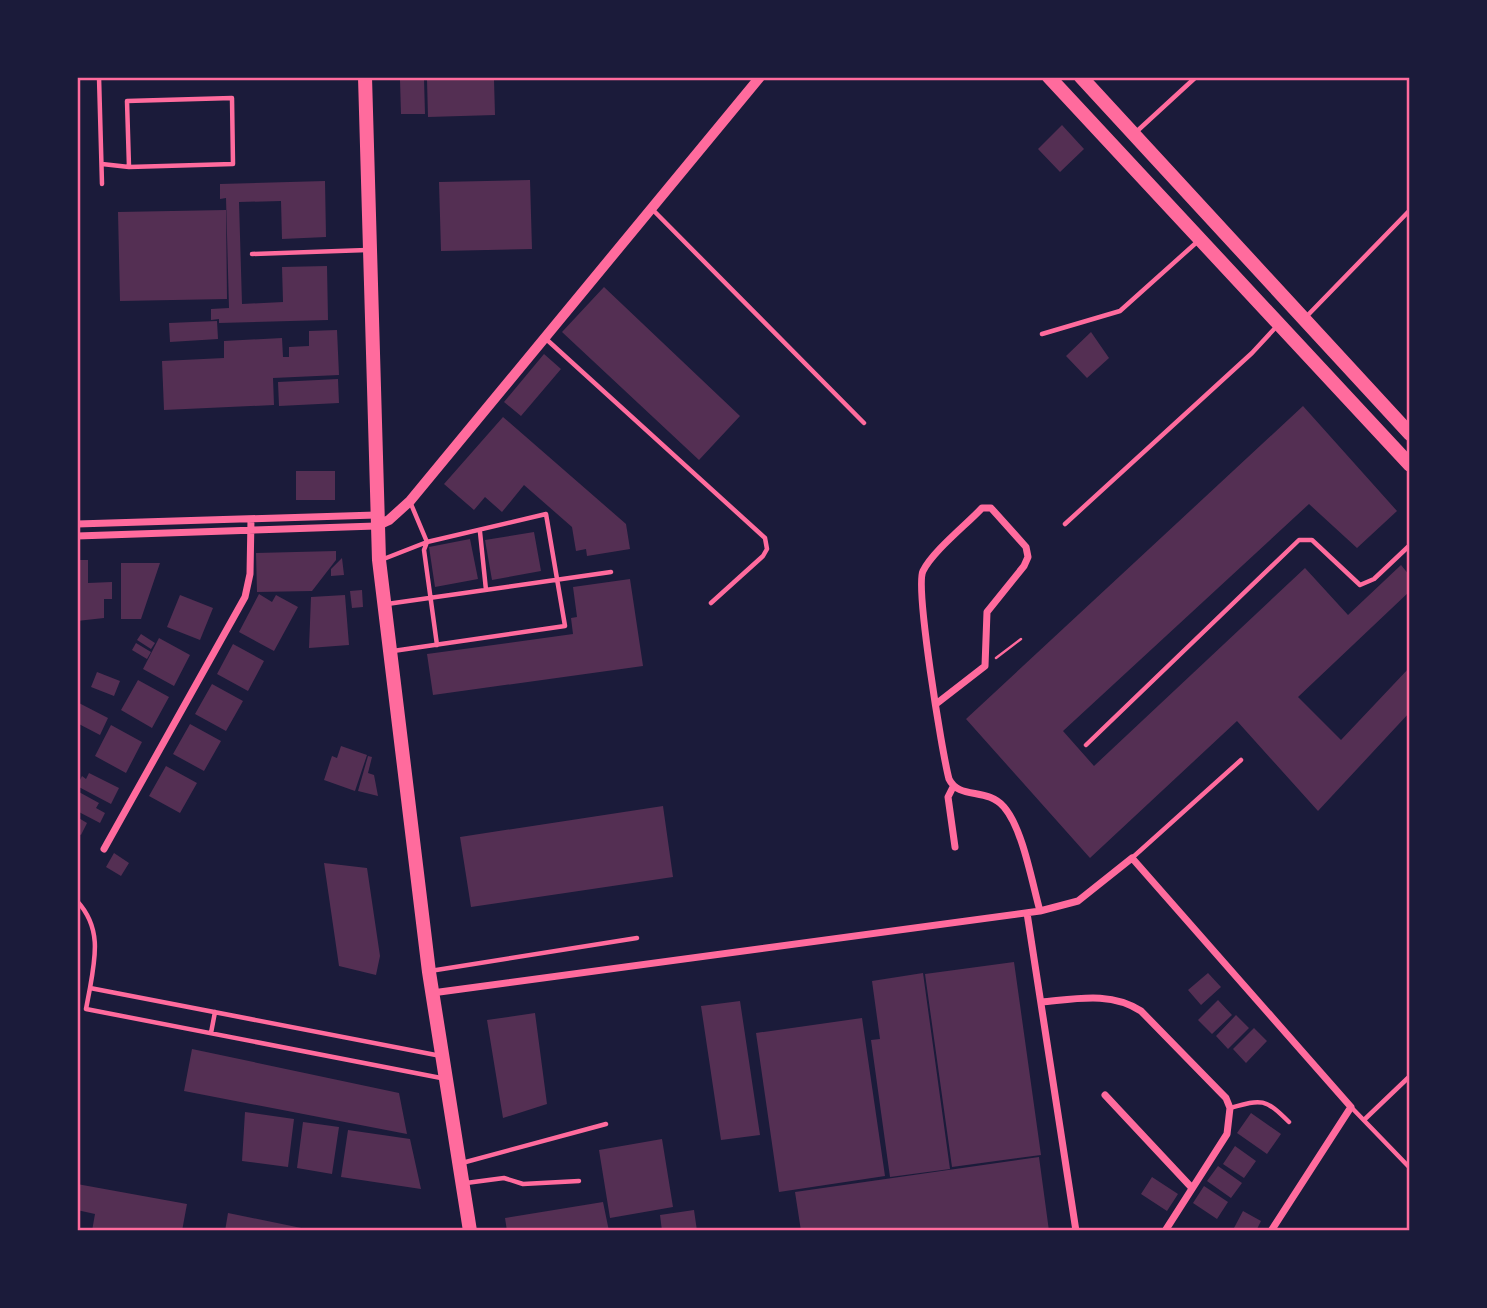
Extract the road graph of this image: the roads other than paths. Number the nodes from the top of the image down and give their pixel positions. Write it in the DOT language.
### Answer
graph roads {
  1 [pos="99,77"];
  2 [pos="365,77"];
  3 [pos="760,77"];
  4 [pos="1049,77"];
  5 [pos="1196,77"];
  6 [pos="1088,79"];
  7 [pos="1134,134"];
  8 [pos="102,164"];
  9 [pos="129,167"];
  10 [pos="103,184"];
  11 [pos="1193,197"];
  12 [pos="651,208"];
  13 [pos="1410,210"];
  14 [pos="1177,215"];
  15 [pos="1200,240"];
  16 [pos="369,250"];
  17 [pos="252,254"];
  18 [pos="1306,317"];
  19 [pos="1278,326"];
  20 [pos="1042,334"];
  21 [pos="544,338"];
  22 [pos="864,423"];
  23 [pos="1410,434"];
  24 [pos="1410,465"];
  25 [pos="410,501"];
  26 [pos="251,519"];
  27 [pos="376,521"];
  28 [pos="77,524"];
  29 [pos="1065,524"];
  30 [pos="250,530"];
  31 [pos="480,532"];
  32 [pos="77,536"];
  33 [pos="428,542"];
  34 [pos="1410,545"];
  35 [pos="379,560"];
  36 [pos="611,572"];
  37 [pos="559,579"];
  38 [pos="486,590"];
  39 [pos="430,598"];
  40 [pos="711,603"];
  41 [pos="383,604"];
  42 [pos="437,645"];
  43 [pos="388,652"];
  44 [pos="936,704"];
  45 [pos="1086,745"];
  46 [pos="1241,760"];
  47 [pos="953,787"];
  48 [pos="955,847"];
  49 [pos="104,849"];
  50 [pos="1132,858"];
  51 [pos="77,901"];
  52 [pos="1040,911"];
  53 [pos="1027,913"];
  54 [pos="637,938"];
  55 [pos="429,972"];
  56 [pos="90,988"];
  57 [pos="432,993"];
  58 [pos="1041,1002"];
  59 [pos="215,1012"];
  60 [pos="211,1033"];
  61 [pos="442,1056"];
  62 [pos="1410,1076"];
  63 [pos="445,1079"];
  64 [pos="1105,1095"];
  65 [pos="1351,1107"];
  66 [pos="1230,1108"];
  67 [pos="1365,1119"];
  68 [pos="1289,1122"];
  69 [pos="606,1124"];
  70 [pos="459,1163"];
  71 [pos="1410,1168"];
  72 [pos="579,1181"];
  73 [pos="462,1184"];
  74 [pos="1192,1188"];
  75 [pos="470,1231"];
  76 [pos="1076,1231"];
  77 [pos="1165,1231"];
  78 [pos="1271,1231"];
  1 -- 8 [label="lane"];
  2 -- 16 [label="main road"];
  3 -- 12 [label="street"];
  4 -- 14 [label="main road"];
  5 -- 7 [label="lane"];
  6 -- 7 [label="main road"];
  7 -- 11 [label="main road"];
  8 -- 9 [label="lane"];
  8 -- 10 [label="lane"];
  9 -- 9 [label="lane"];
  11 -- 14 [label="main road"];
  11 -- 18 [label="main road"];
  12 -- 21 [label="street"];
  12 -- 22 [label="lane"];
  13 -- 18 [label="lane"];
  14 -- 15 [label="main road"];
  15 -- 19 [label="main road"];
  15 -- 20 [label="lane"];
  16 -- 17 [label="lane"];
  16 -- 27 [label="main road"];
  18 -- 23 [label="main road"];
  19 -- 24 [label="main road"];
  19 -- 29 [label="lane"];
  21 -- 25 [label="street"];
  21 -- 40 [label="lane"];
  25 -- 27 [label="street"];
  25 -- 33 [label="lane"];
  26 -- 27 [label="street"];
  26 -- 28 [label="street"];
  26 -- 30 [label="street"];
  27 -- 30 [label="street"];
  27 -- 35 [label="main road"];
  30 -- 32 [label="street"];
  30 -- 49 [label="street"];
  31 -- 33 [label="lane"];
  31 -- 37 [label="lane"];
  31 -- 38 [label="lane"];
  33 -- 35 [label="lane"];
  33 -- 39 [label="lane"];
  34 -- 45 [label="lane"];
  35 -- 41 [label="main road"];
  36 -- 37 [label="lane"];
  37 -- 38 [label="lane"];
  37 -- 42 [label="lane"];
  38 -- 39 [label="lane"];
  39 -- 41 [label="lane"];
  39 -- 42 [label="lane"];
  41 -- 43 [label="main road"];
  42 -- 43 [label="lane"];
  43 -- 55 [label="main road"];
  44 -- 44 [label="street"];
  44 -- 47 [label="street"];
  46 -- 50 [label="lane"];
  47 -- 48 [label="street"];
  47 -- 52 [label="street"];
  50 -- 52 [label="street"];
  50 -- 65 [label="street"];
  51 -- 56 [label="lane"];
  52 -- 53 [label="street"];
  53 -- 57 [label="street"];
  53 -- 58 [label="street"];
  54 -- 55 [label="lane"];
  55 -- 57 [label="main road"];
  56 -- 59 [label="lane"];
  56 -- 60 [label="lane"];
  57 -- 61 [label="main road"];
  58 -- 66 [label="street"];
  58 -- 76 [label="street"];
  59 -- 60 [label="lane"];
  59 -- 61 [label="lane"];
  60 -- 63 [label="lane"];
  61 -- 63 [label="main road"];
  62 -- 67 [label="lane"];
  63 -- 70 [label="main road"];
  64 -- 74 [label="street"];
  65 -- 67 [label="lane"];
  65 -- 78 [label="street"];
  66 -- 68 [label="lane"];
  66 -- 74 [label="street"];
  67 -- 71 [label="lane"];
  69 -- 70 [label="lane"];
  70 -- 73 [label="main road"];
  72 -- 73 [label="lane"];
  73 -- 75 [label="main road"];
  74 -- 77 [label="street"];
}
